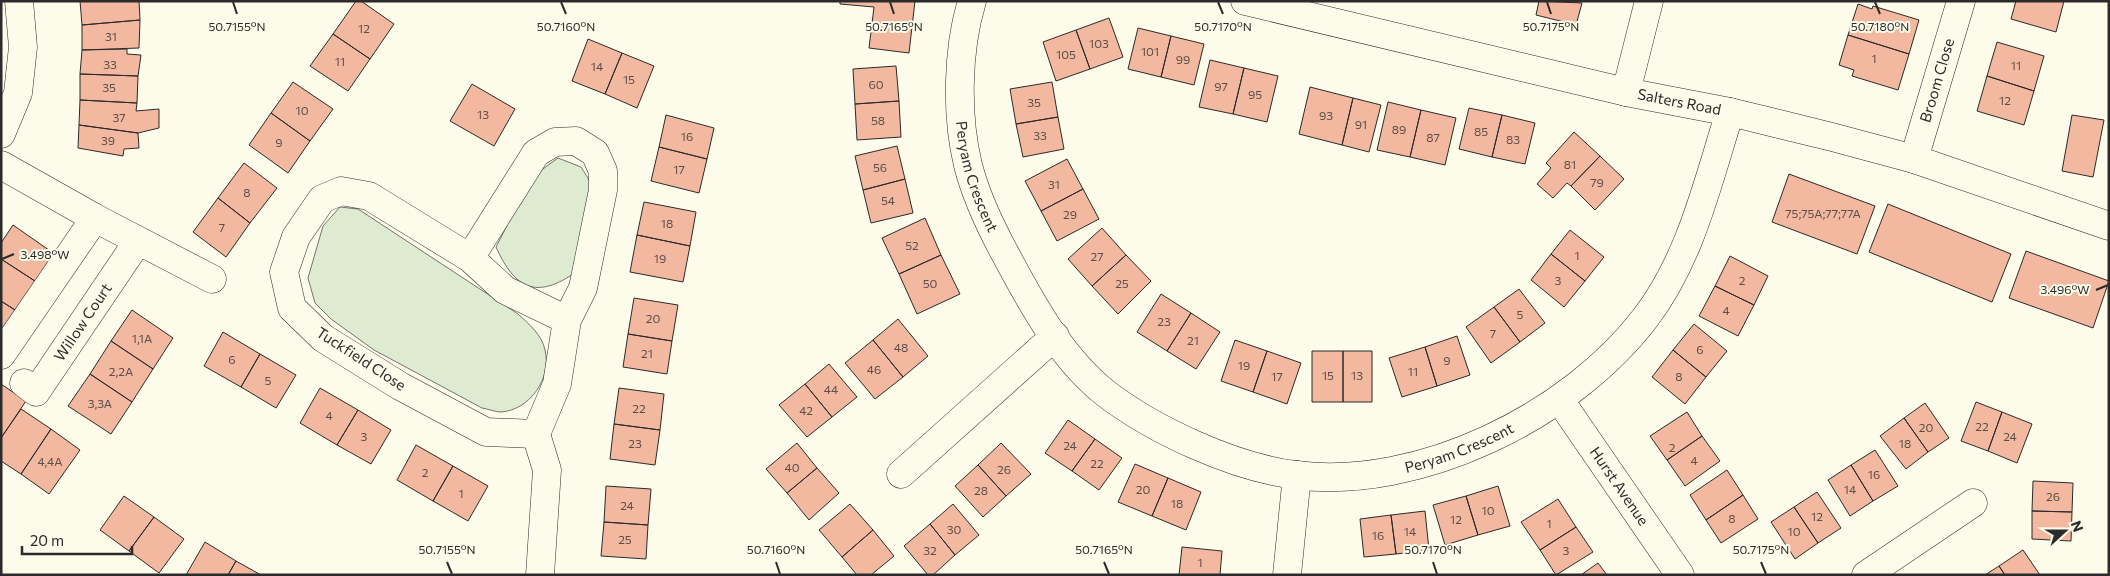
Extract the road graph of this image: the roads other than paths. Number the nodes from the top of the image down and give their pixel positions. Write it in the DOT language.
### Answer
graph roads {
  1 [pos="19,1"];
  2 [pos="972,1"];
  3 [pos="1245,1"];
  4 [pos="1648,1"];
  5 [pos="1961,1"];
  6 [pos="1626,92"];
  7 [pos="1730,112"];
  8 [pos="1,134"];
  9 [pos="1914,159"];
  10 [pos="1,165"];
  11 [pos="95,218"];
  12 [pos="2109,226"];
  13 [pos="138,241"];
  14 [pos="470,258"];
  15 [pos="212,279"];
  16 [pos="567,320"];
  17 [pos="1054,336"];
  18 [pos="9,369"];
  19 [pos="1559,399"];
  20 [pos="536,434"];
  21 [pos="901,474"];
  22 [pos="1297,475"];
  23 [pos="1973,503"];
  24 [pos="540,575"];
  25 [pos="1287,575"];
  26 [pos="1680,575"];
  27 [pos="1866,575"];
  1 -- 8 [label="street"];
  2 -- 17 [label="street, Peryam Crescent"];
  3 -- 6 [label="street, Salters Road"];
  4 -- 6 [label="street"];
  5 -- 9 [label="street, Broom Close"];
  6 -- 7 [label="street, Salters Road"];
  7 -- 9 [label="street, Salters Road"];
  7 -- 19 [label="street, Peryam Crescent"];
  9 -- 12 [label="street, Salters Road"];
  10 -- 11 [label="street"];
  11 -- 13 [label="street"];
  11 -- 18 [label="street"];
  13 -- 15 [label="street"];
  13 -- 18 [label="street, Willow Court"];
  14 -- 16 [label="street, Tuckfield Close"];
  14 -- 16 [label="street"];
  14 -- 20 [label="street, Tuckfield Close"];
  16 -- 20 [label="street"];
  17 -- 21 [label="street"];
  17 -- 22 [label="street, Peryam Crescent"];
  19 -- 22 [label="street, Peryam Crescent"];
  19 -- 26 [label="street, Hurst Avenue"];
  20 -- 24 [label="street"];
  22 -- 25 [label="street"];
  23 -- 27 [label="street"];
}
